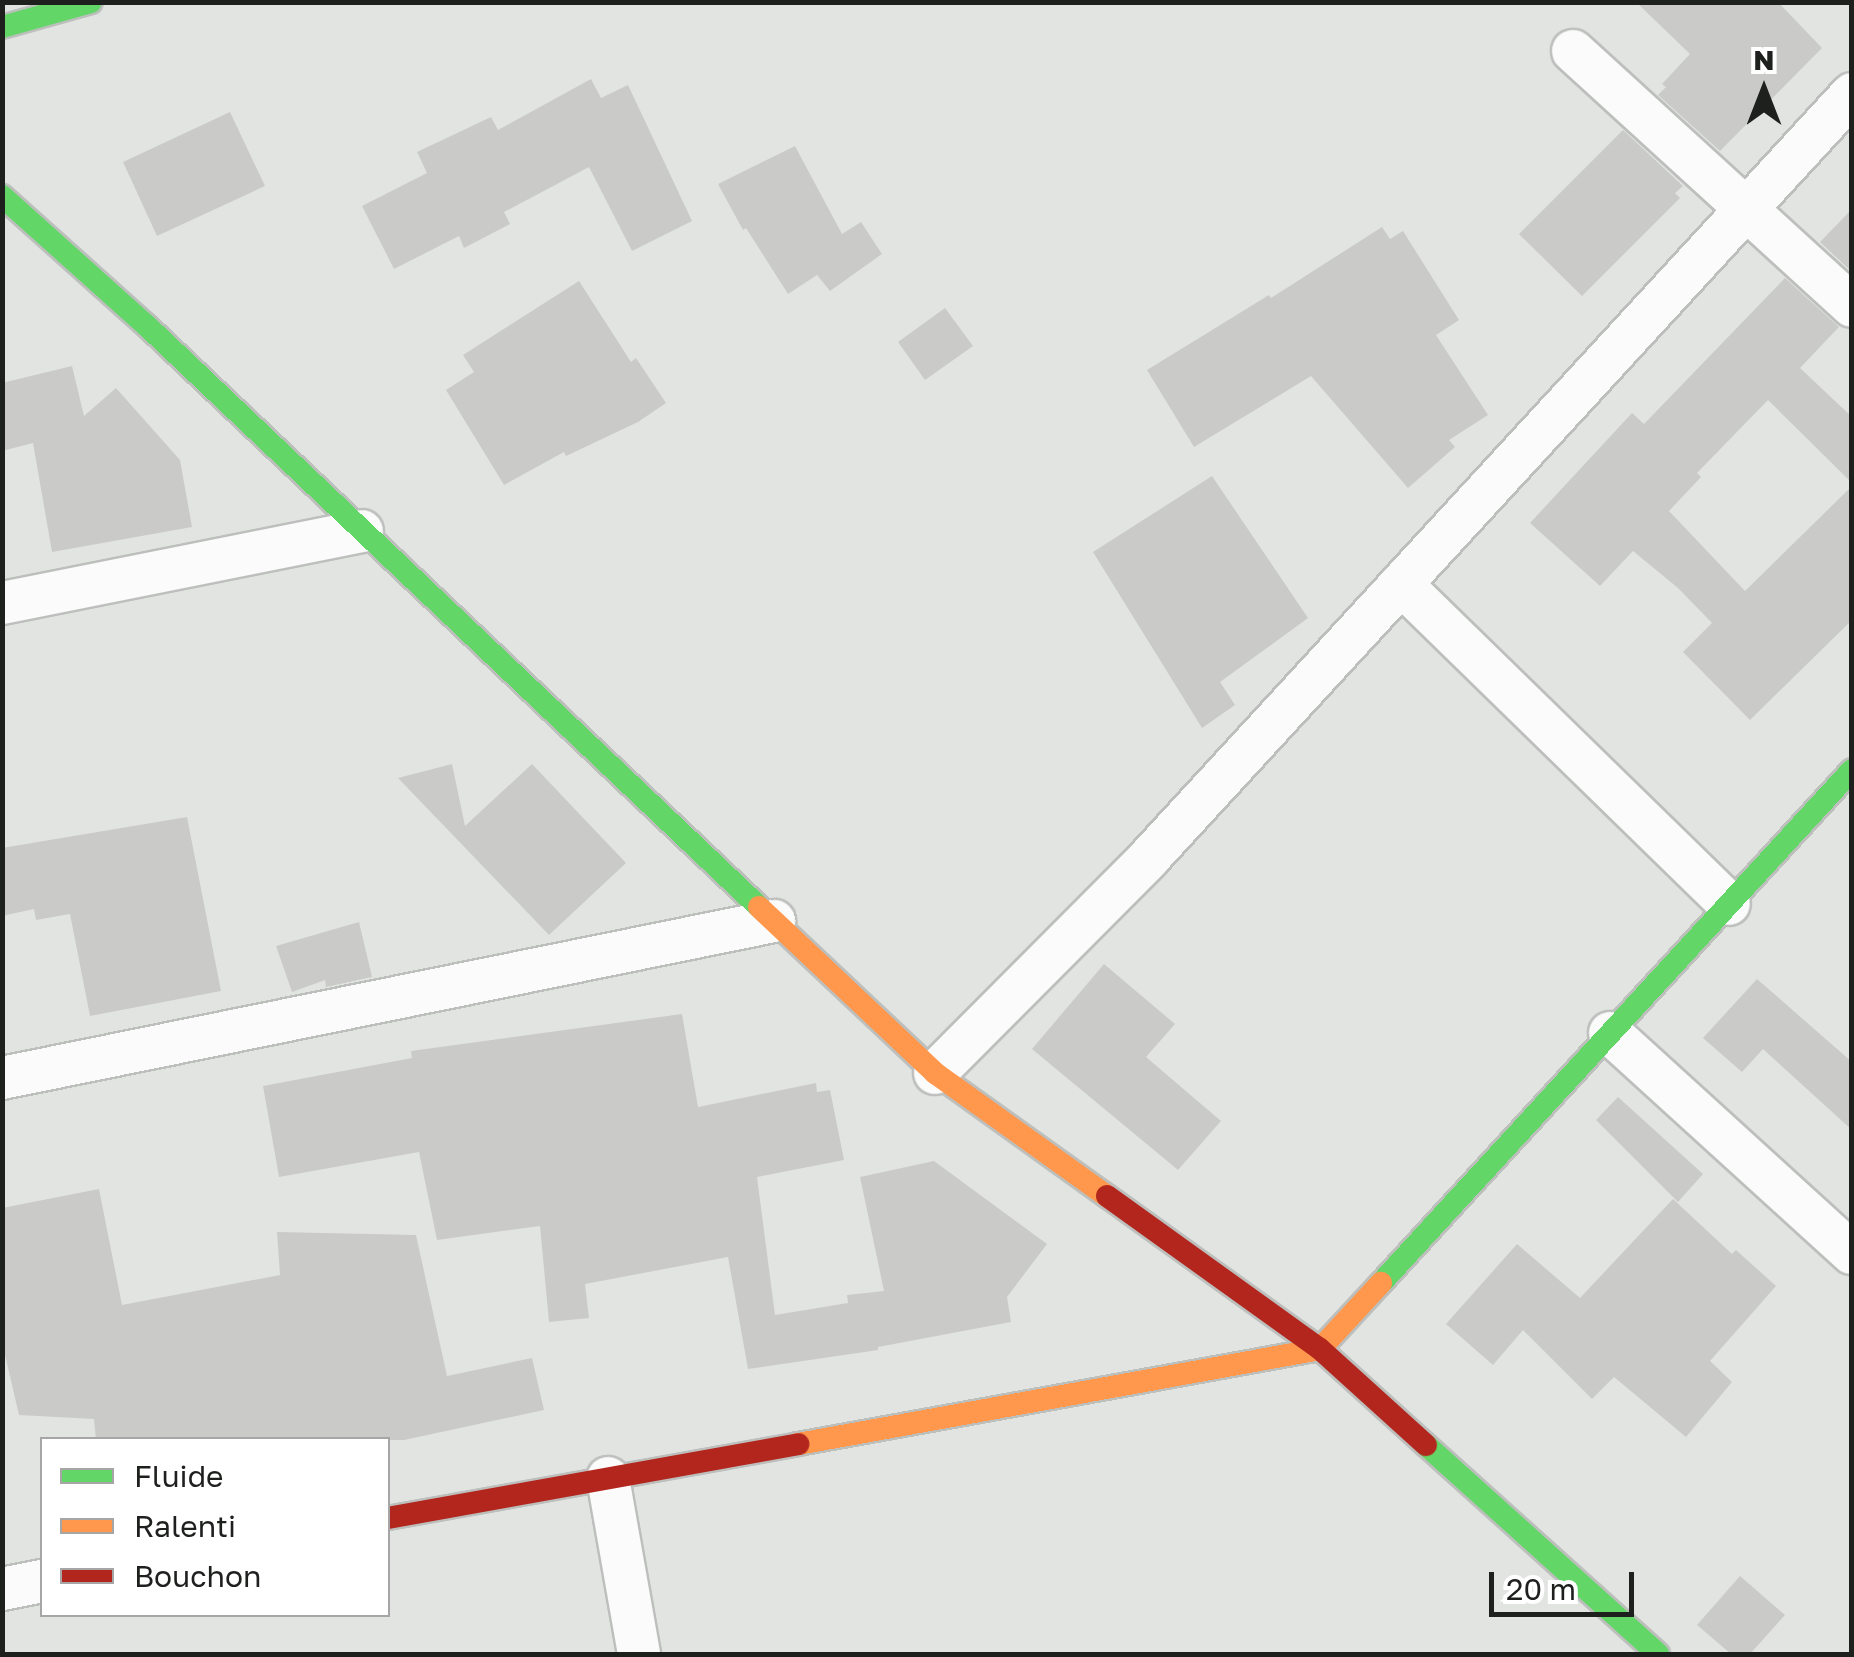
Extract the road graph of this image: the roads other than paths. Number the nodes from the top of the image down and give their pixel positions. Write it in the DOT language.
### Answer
graph roads {
  1 [pos="90,2"];
  2 [pos="2,27"];
  3 [pos="1573,51"];
  4 [pos="1852,94"];
  5 [pos="2,196"];
  6 [pos="1746,209"];
  7 [pos="1852,306"];
  8 [pos="362,531"];
  9 [pos="1401,584"];
  10 [pos="2,603"];
  11 [pos="1852,770"];
  12 [pos="1729,904"];
  13 [pos="774,921"];
  14 [pos="1610,1034"];
  15 [pos="935,1073"];
  16 [pos="2,1078"];
  17 [pos="1852,1253"];
  18 [pos="1320,1348"];
  19 [pos="608,1478"];
  20 [pos="390,1518"];
  21 [pos="40,1582"];
  22 [pos="2,1589"];
  23 [pos="639,1654"];
  24 [pos="1658,1654"];
  1 -- 2 [label="street"];
  3 -- 6 [label="street"];
  4 -- 6 [label="street"];
  5 -- 8 [label="street"];
  6 -- 7 [label="street"];
  6 -- 9 [label="street"];
  8 -- 10 [label="street"];
  8 -- 13 [label="street"];
  9 -- 12 [label="street"];
  9 -- 15 [label="street"];
  11 -- 12 [label="street"];
  12 -- 14 [label="street"];
  13 -- 15 [label="street"];
  13 -- 16 [label="street"];
  14 -- 17 [label="street"];
  14 -- 18 [label="street"];
  15 -- 18 [label="street"];
  18 -- 19 [label="street"];
  18 -- 24 [label="street"];
  19 -- 20 [label="street"];
  19 -- 23 [label="street"];
  21 -- 22 [label="street"];
}
